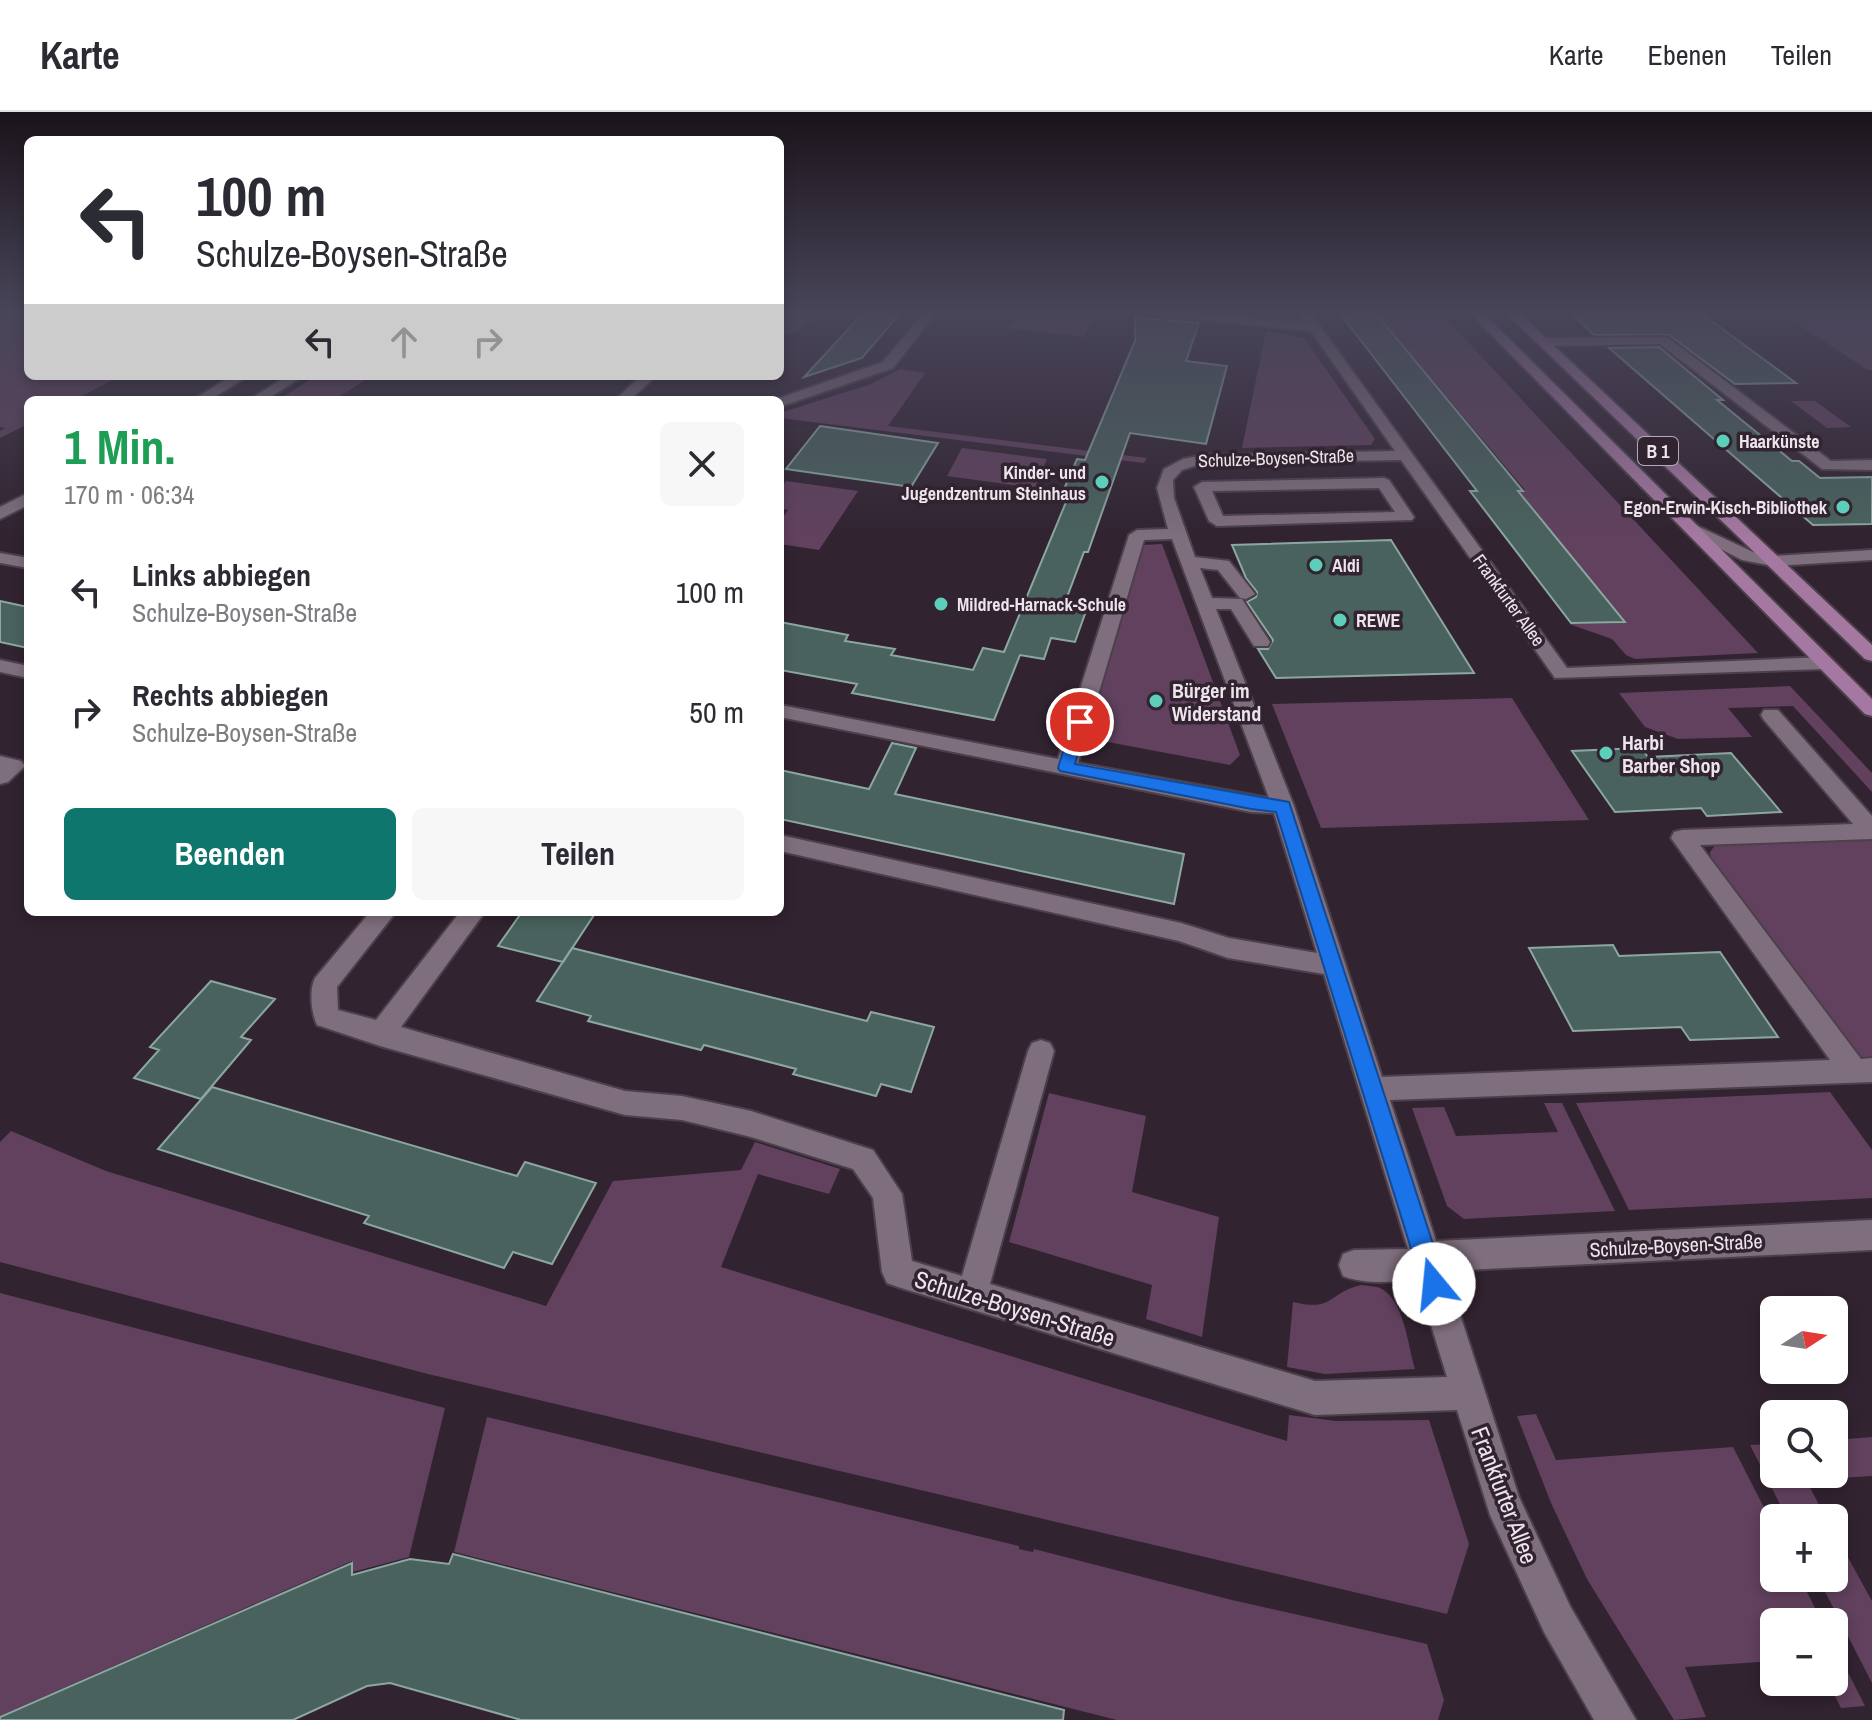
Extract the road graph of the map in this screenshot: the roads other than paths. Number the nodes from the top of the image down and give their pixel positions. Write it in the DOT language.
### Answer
graph roads {
  1 [pos="827,386"];
  2 [pos="1356,386"];
  3 [pos="1549,386"];
  4 [pos="1589,386"];
  5 [pos="1726,386"];
  6 [pos="784,401"];
  7 [pos="1406,455"];
  8 [pos="1872,465"];
  9 [pos="24,500"];
  10 [pos="1416,500"];
  11 [pos="1188,504"];
  12 [pos="0,514"];
  13 [pos="1691,528"];
  14 [pos="1179,534"];
  15 [pos="1872,555"];
  16 [pos="0,558"];
  17 [pos="1773,561"];
  18 [pos="24,562"];
  19 [pos="1189,562"];
  20 [pos="1246,594"];
  21 [pos="1206,604"];
  22 [pos="1261,642"];
  23 [pos="1871,654"];
  24 [pos="1825,663"];
  25 [pos="0,666"];
  26 [pos="24,671"];
  27 [pos="1872,710"];
  28 [pos="784,712"];
  29 [pos="1771,715"];
  30 [pos="1066,768"];
  31 [pos="1283,806"];
  32 [pos="784,844"];
  33 [pos="381,916"];
  34 [pos="470,916"];
  35 [pos="1334,966"];
  36 [pos="380,1035"];
  37 [pos="1041,1051"];
  38 [pos="1863,1070"];
  39 [pos="1373,1089"];
  40 [pos="1872,1235"];
  41 [pos="1426,1257"];
  42 [pos="1354,1265"];
  43 [pos="972,1294"];
  44 [pos="1468,1393"];
  45 [pos="1616,1720"];
  1 -- 6 [label="street"];
  2 -- 7 [label="street, Frankfurter Allee"];
  3 -- 13 [label="main road, B 1"];
  4 -- 17 [label="main road, B 1"];
  5 -- 8 [label="street"];
  7 -- 10 [label="street, Frankfurter Allee"];
  7 -- 11 [label="street, Schulze-Boysen-Straße"];
  9 -- 12 [label="street"];
  10 -- 11 [label="street"];
  10 -- 11 [label="street"];
  10 -- 24 [label="street, Frankfurter Allee"];
  11 -- 14 [label="street"];
  13 -- 17 [label="street"];
  13 -- 24 [label="main road, B 1"];
  14 -- 19 [label="street"];
  14 -- 30 [label="street"];
  15 -- 17 [label="street"];
  16 -- 18 [label="street"];
  17 -- 23 [label="main road, B 1"];
  19 -- 20 [label="street"];
  19 -- 21 [label="street"];
  21 -- 22 [label="street"];
  21 -- 31 [label="street"];
  24 -- 27 [label="main road, B 1"];
  25 -- 26 [label="street"];
  28 -- 30 [label="street"];
  29 -- 38 [label="street"];
  30 -- 31 [label="street"];
  31 -- 35 [label="street"];
  32 -- 35 [label="street"];
  33 -- 36 [label="street"];
  34 -- 36 [label="street"];
  35 -- 39 [label="street"];
  36 -- 43 [label="street, Schulze-Boysen-Straße"];
  37 -- 43 [label="street"];
  38 -- 39 [label="street"];
  39 -- 41 [label="street"];
  40 -- 41 [label="street, Schulze-Boysen-Straße"];
  41 -- 42 [label="street, Schulze-Boysen-Straße"];
  41 -- 44 [label="street, Frankfurter Allee"];
  43 -- 44 [label="street, Schulze-Boysen-Straße"];
  44 -- 45 [label="street, Frankfurter Allee"];
}
